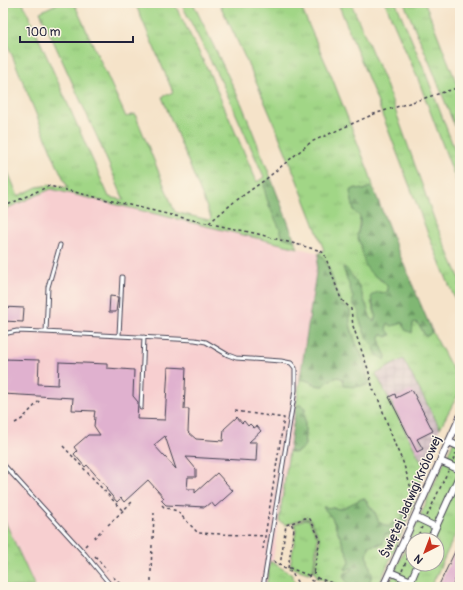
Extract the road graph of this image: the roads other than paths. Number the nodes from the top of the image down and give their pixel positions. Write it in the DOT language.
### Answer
graph roads {
  1 [pos="60,245"];
  2 [pos="122,278"];
  3 [pos="46,332"];
  4 [pos="3,334"];
  5 [pos="119,335"];
  6 [pos="144,337"];
  7 [pos="142,408"];
  8 [pos="460,417"];
  9 [pos="449,442"];
  10 [pos="459,446"];
  11 [pos="440,461"];
  12 [pos="3,464"];
  13 [pos="460,470"];
  14 [pos="460,474"];
  15 [pos="415,517"];
  16 [pos="436,527"];
  17 [pos="434,532"];
  18 [pos="390,572"];
  19 [pos="415,572"];
  20 [pos="112,587"];
  21 [pos="263,587"];
  22 [pos="383,587"];
  1 -- 3 [label="lane"];
  2 -- 5 [label="lane"];
  3 -- 4 [label="lane"];
  3 -- 5 [label="lane"];
  5 -- 6 [label="lane"];
  6 -- 7 [label="lane"];
  6 -- 21 [label="lane"];
  8 -- 9 [label="street, Świętej Jadwigi Królowej"];
  9 -- 10 [label="street"];
  9 -- 11 [label="street, Świętej Jadwigi Królowej"];
  11 -- 13 [label="street"];
  11 -- 15 [label="street, Świętej Jadwigi Królowej"];
  12 -- 20 [label="lane"];
  14 -- 16 [label="street"];
  15 -- 16 [label="street"];
  15 -- 18 [label="street, Świętej Jadwigi Królowej"];
  16 -- 17 [label="street"];
  18 -- 19 [label="street"];
  18 -- 22 [label="street, Świętej Jadwigi Królowej"];
}
